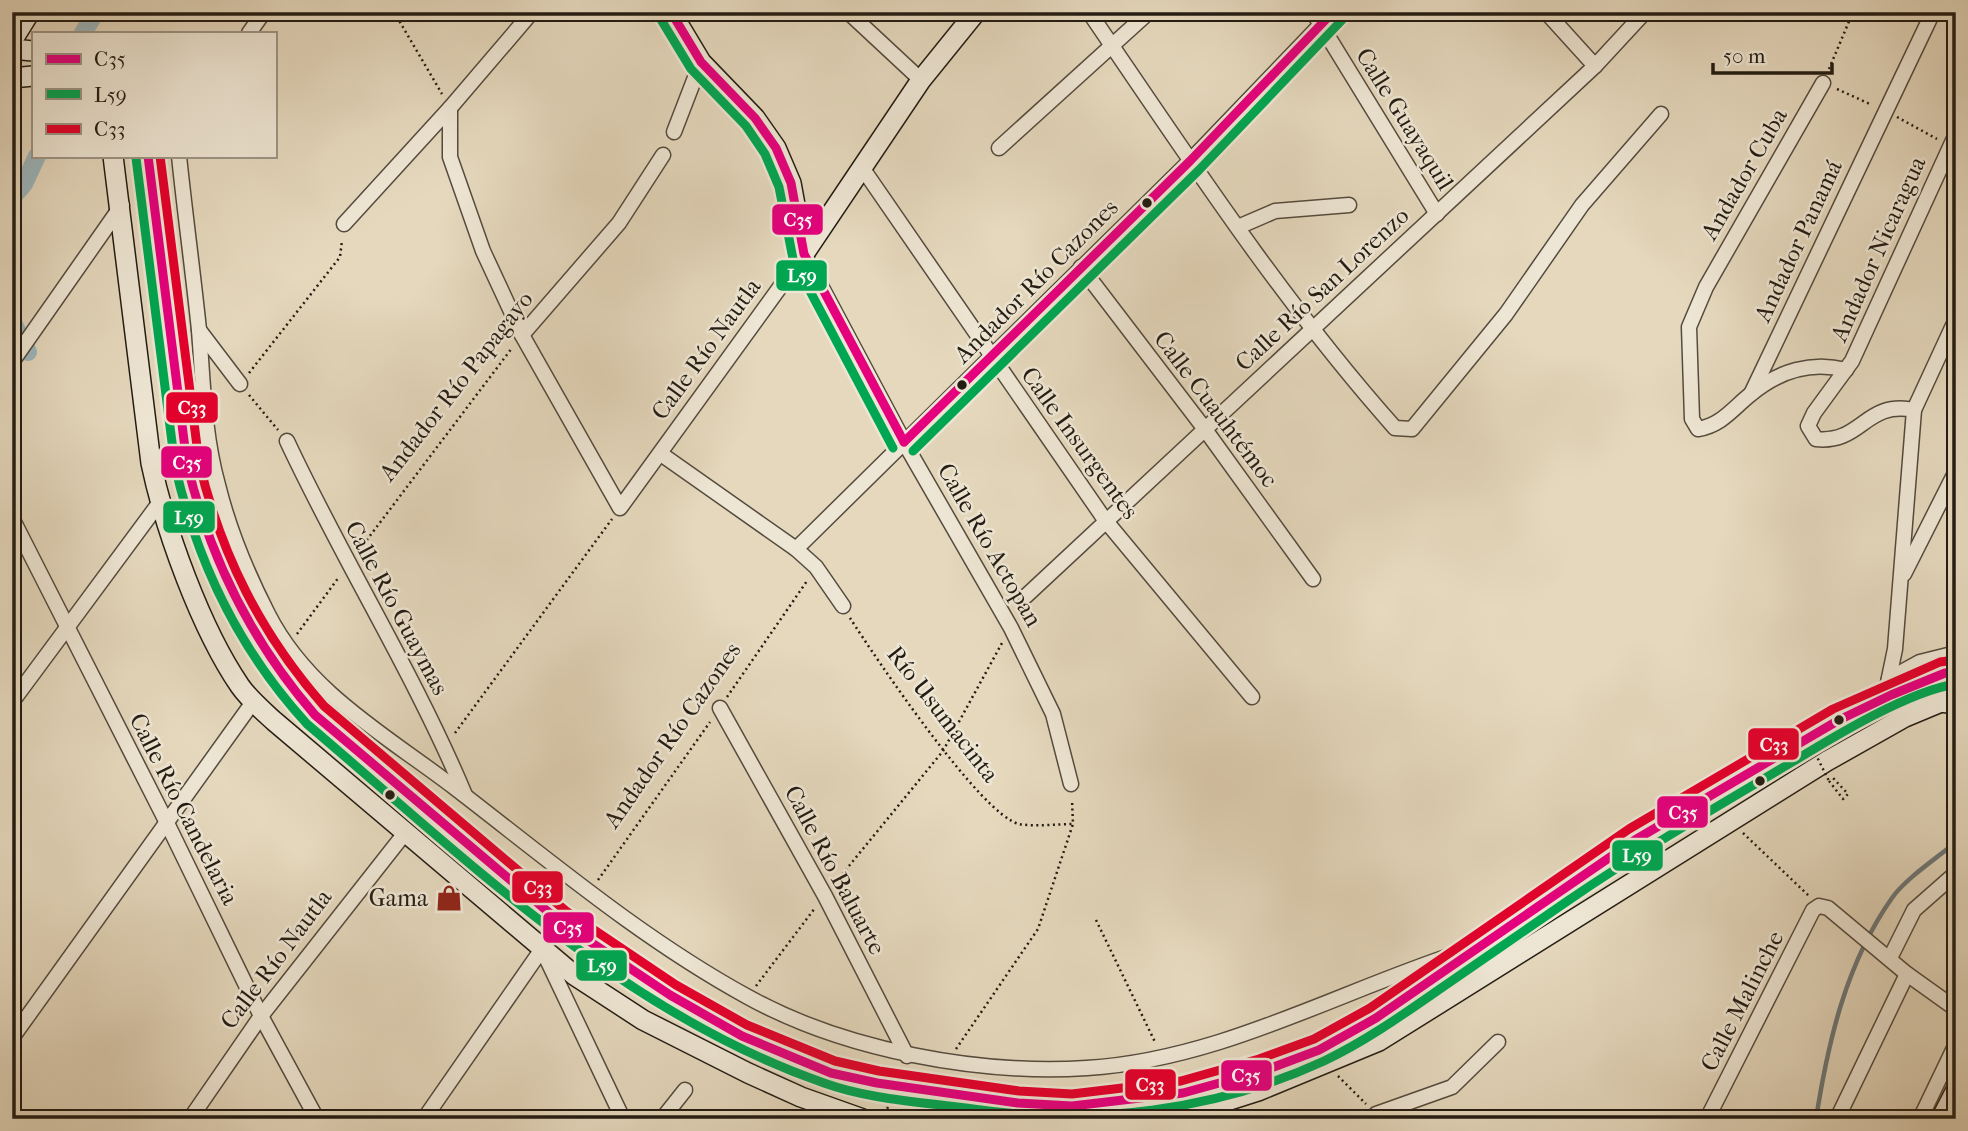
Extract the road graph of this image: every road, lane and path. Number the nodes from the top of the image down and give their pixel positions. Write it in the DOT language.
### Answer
graph roads {
  1 [pos="30,12"];
  2 [pos="264,12"];
  3 [pos="394,12"];
  4 [pos="532,12"];
  5 [pos="671,12"];
  6 [pos="848,12"];
  7 [pos="976,12"];
  8 [pos="1089,12"];
  9 [pos="1149,12"];
  10 [pos="1334,12"];
  11 [pos="1546,12"];
  12 [pos="1645,12"];
  13 [pos="1853,12"];
  14 [pos="1933,12"];
  15 [pos="1317,19"];
  16 [pos="250,32"];
  17 [pos="12,41"];
  18 [pos="1111,45"];
  19 [pos="12,49"];
  20 [pos="32,51"];
  21 [pos="701,62"];
  22 [pos="1595,66"];
  23 [pos="32,76"];
  24 [pos="12,78"];
  25 [pos="921,80"];
  26 [pos="1823,83"];
  27 [pos="450,108"];
  28 [pos="1661,114"];
  29 [pos="674,132"];
  30 [pos="1953,140"];
  31 [pos="999,148"];
  32 [pos="663,155"];
  33 [pos="113,158"];
  34 [pos="148,158"];
  35 [pos="179,158"];
  36 [pos="1190,161"];
  37 [pos="863,169"];
  38 [pos="122,205"];
  39 [pos="1349,205"];
  40 [pos="1437,214"];
  41 [pos="344,224"];
  42 [pos="1238,227"];
  43 [pos="804,254"];
  44 [pos="1081,267"];
  45 [pos="1956,319"];
  46 [pos="199,330"];
  47 [pos="1313,330"];
  48 [pos="522,335"];
  49 [pos="991,357"];
  50 [pos="12,362"];
  51 [pos="1846,370"];
  52 [pos="240,384"];
  53 [pos="1752,392"];
  54 [pos="1914,410"];
  55 [pos="1204,428"];
  56 [pos="286,441"];
  57 [pos="904,442"];
  58 [pos="661,454"];
  59 [pos="1956,471"];
  60 [pos="217,484"];
  61 [pos="191,485"];
  62 [pos="160,502"];
  63 [pos="620,508"];
  64 [pos="12,517"];
  65 [pos="1105,520"];
  66 [pos="796,549"];
  67 [pos="239,554"];
  68 [pos="349,564"];
  69 [pos="816,567"];
  70 [pos="223,574"];
  71 [pos="1313,579"];
  72 [pos="1901,581"];
  73 [pos="1026,596"];
  74 [pos="843,606"];
  75 [pos="66,626"];
  76 [pos="1011,628"];
  77 [pos="287,648"];
  78 [pos="1956,653"];
  79 [pos="1956,672"];
  80 [pos="1887,688"];
  81 [pos="1252,697"];
  82 [pos="12,702"];
  83 [pos="253,702"];
  84 [pos="1956,704"];
  85 [pos="720,708"];
  86 [pos="1799,737"];
  87 [pos="445,747"];
  88 [pos="943,751"];
  89 [pos="1810,772"];
  90 [pos="1834,779"];
  91 [pos="1071,784"];
  92 [pos="466,796"];
  93 [pos="166,821"];
  94 [pos="1732,822"];
  95 [pos="1073,824"];
  96 [pos="405,833"];
  97 [pos="1956,873"];
  98 [pos="588,894"];
  99 [pos="824,896"];
  100 [pos="1819,906"];
  101 [pos="1096,920"];
  102 [pos="1479,947"];
  103 [pos="542,949"];
  104 [pos="1888,956"];
  105 [pos="1907,974"];
  106 [pos="748,997"];
  107 [pos="1956,1009"];
  108 [pos="261,1016"];
  109 [pos="12,1038"];
  110 [pos="1499,1042"];
  111 [pos="1956,1044"];
  112 [pos="907,1056"];
  113 [pos="1162,1058"];
  114 [pos="948,1060"];
  115 [pos="1326,1064"];
  116 [pos="685,1090"];
  117 [pos="1956,1090"];
  118 [pos="1374,1116"];
  119 [pos="190,1119"];
  120 [pos="317,1119"];
  121 [pos="424,1119"];
  122 [pos="623,1119"];
  123 [pos="662,1119"];
  124 [pos="863,1119"];
  125 [pos="1170,1119"];
  126 [pos="1707,1119"];
  127 [pos="1837,1119"];
  128 [pos="1920,1119"];
  129 [pos="1941,1119"];
  1 -- 17 [label="main road"];
  2 -- 16 [label="street"];
  3 -- 27 [label="path"];
  4 -- 27 [label="street"];
  5 -- 21 [label="main road, Calle Río Actopan"];
  6 -- 25 [label="street"];
  7 -- 25 [label="main road, Calle Río Nautla"];
  8 -- 18 [label="street"];
  9 -- 18 [label="street"];
  10 -- 15 [label="street, Andador Río Cazones"];
  11 -- 22 [label="street"];
  12 -- 22 [label="street, Calle Río San Lorenzo"];
  13 -- 26 [label="path"];
  14 -- 53 [label="street, Andador Panamá"];
  15 -- 36 [label="street, Andador Río Cazones"];
  15 -- 40 [label="street, Calle Guayaquil"];
  18 -- 31 [label="street"];
  18 -- 36 [label="street"];
  19 -- 20 [label="main road"];
  21 -- 29 [label="street"];
  21 -- 43 [label="main road, Calle Río Actopan"];
  22 -- 40 [label="street, Calle Río San Lorenzo"];
  23 -- 24 [label="main road"];
  25 -- 37 [label="main road, Calle Río Nautla"];
  26 -- 53 [label="street, Andador Cuba"];
  27 -- 41 [label="street"];
  27 -- 48 [label="street"];
  28 -- 47 [label="street"];
  30 -- 51 [label="street, Andador Nicaragua"];
  32 -- 48 [label="street, Andador Río Papagayo"];
  33 -- 38 [label="main road"];
  34 -- 61 [label="main road"];
  35 -- 46 [label="street"];
  36 -- 42 [label="street"];
  36 -- 44 [label="street, Andador Río Cazones"];
  37 -- 43 [label="main road, Calle Río Nautla"];
  37 -- 49 [label="street, Calle Insurgentes"];
  38 -- 50 [label="street"];
  38 -- 62 [label="main road"];
  39 -- 42 [label="street"];
  40 -- 47 [label="street, Calle Río San Lorenzo"];
  41 -- 52 [label="path"];
  42 -- 47 [label="street"];
  43 -- 57 [label="street, Calle Río Actopan"];
  43 -- 58 [label="street, Calle Río Nautla"];
  44 -- 49 [label="street, Andador Río Cazones"];
  44 -- 55 [label="street, Calle Cuauhtémoc"];
  45 -- 54 [label="street"];
  46 -- 52 [label="street"];
  46 -- 60 [label="street"];
  47 -- 55 [label="street, Calle Río San Lorenzo"];
  48 -- 63 [label="street"];
  48 -- 68 [label="path, Andador Río Papagayo"];
  49 -- 57 [label="street, Andador Río Cazones"];
  49 -- 65 [label="street, Calle Insurgentes"];
  51 -- 53 [label="street"];
  51 -- 54 [label="street, Andador Nicaragua"];
  52 -- 56 [label="path"];
  54 -- 72 [label="street"];
  55 -- 65 [label="street, Calle Río San Lorenzo"];
  55 -- 71 [label="street, Calle Cuauhtémoc"];
  56 -- 68 [label="street, Calle Río Guaymas"];
  57 -- 66 [label="street, Andador Río Cazones"];
  57 -- 76 [label="street, Calle Río Actopan"];
  58 -- 63 [label="street, Calle Río Nautla"];
  58 -- 66 [label="street"];
  59 -- 72 [label="street"];
  60 -- 61 [label="street"];
  60 -- 67 [label="street"];
  61 -- 70 [label="main road"];
  62 -- 75 [label="street"];
  62 -- 83 [label="main road"];
  63 -- 87 [label="path"];
  64 -- 75 [label="street, Calle Río Candelaria"];
  65 -- 73 [label="street, Calle Río San Lorenzo"];
  65 -- 81 [label="street, Calle Insurgentes"];
  66 -- 69 [label="street"];
  67 -- 70 [label="street"];
  67 -- 77 [label="street"];
  68 -- 77 [label="path, Andador Río Papagayo"];
  68 -- 87 [label="street, Calle Río Guaymas"];
  69 -- 74 [label="street"];
  69 -- 85 [label="path, Andador Río Cazones"];
  70 -- 102 [label="main road"];
  72 -- 80 [label="street"];
  74 -- 88 [label="path, Río Usumacinta"];
  75 -- 82 [label="street"];
  75 -- 93 [label="street, Calle Río Candelaria"];
  76 -- 88 [label="path"];
  76 -- 91 [label="street, Calle Río Actopan"];
  77 -- 92 [label="street"];
  78 -- 80 [label="street"];
  79 -- 80 [label="main road"];
  80 -- 86 [label="main road"];
  83 -- 93 [label="street"];
  83 -- 96 [label="main road"];
  84 -- 89 [label="main road"];
  85 -- 98 [label="path, Andador Río Cazones"];
  85 -- 99 [label="street, Calle Río Baluarte"];
  86 -- 89 [label="main road"];
  86 -- 90 [label="path, bridge"];
  86 -- 102 [label="main road"];
  87 -- 92 [label="street, Calle Río Guaymas"];
  88 -- 95 [label="path, Río Usumacinta"];
  88 -- 99 [label="path"];
  89 -- 94 [label="main road"];
  91 -- 95 [label="path"];
  92 -- 98 [label="street"];
  93 -- 108 [label="street, Calle Río Candelaria"];
  93 -- 109 [label="street"];
  94 -- 100 [label="path"];
  94 -- 115 [label="main road"];
  95 -- 114 [label="path"];
  96 -- 103 [label="main road"];
  96 -- 108 [label="street, Calle Río Nautla"];
  97 -- 104 [label="street"];
  98 -- 106 [label="street"];
  99 -- 106 [label="path"];
  99 -- 112 [label="street, Calle Río Baluarte"];
  100 -- 104 [label="street"];
  100 -- 126 [label="street, Calle Malinche"];
  101 -- 113 [label="path"];
  102 -- 113 [label="street"];
  103 -- 121 [label="street"];
  103 -- 122 [label="street"];
  103 -- 124 [label="main road"];
  104 -- 105 [label="street"];
  105 -- 107 [label="street"];
  105 -- 127 [label="street"];
  106 -- 112 [label="street"];
  108 -- 119 [label="street, Calle Río Nautla"];
  108 -- 120 [label="street, Calle Río Candelaria"];
  110 -- 118 [label="street"];
  111 -- 128 [label="street"];
  112 -- 114 [label="street"];
  113 -- 114 [label="street"];
  115 -- 118 [label="path"];
  115 -- 125 [label="main road"];
  116 -- 123 [label="street"];
  117 -- 129 [label="main road"];
}
